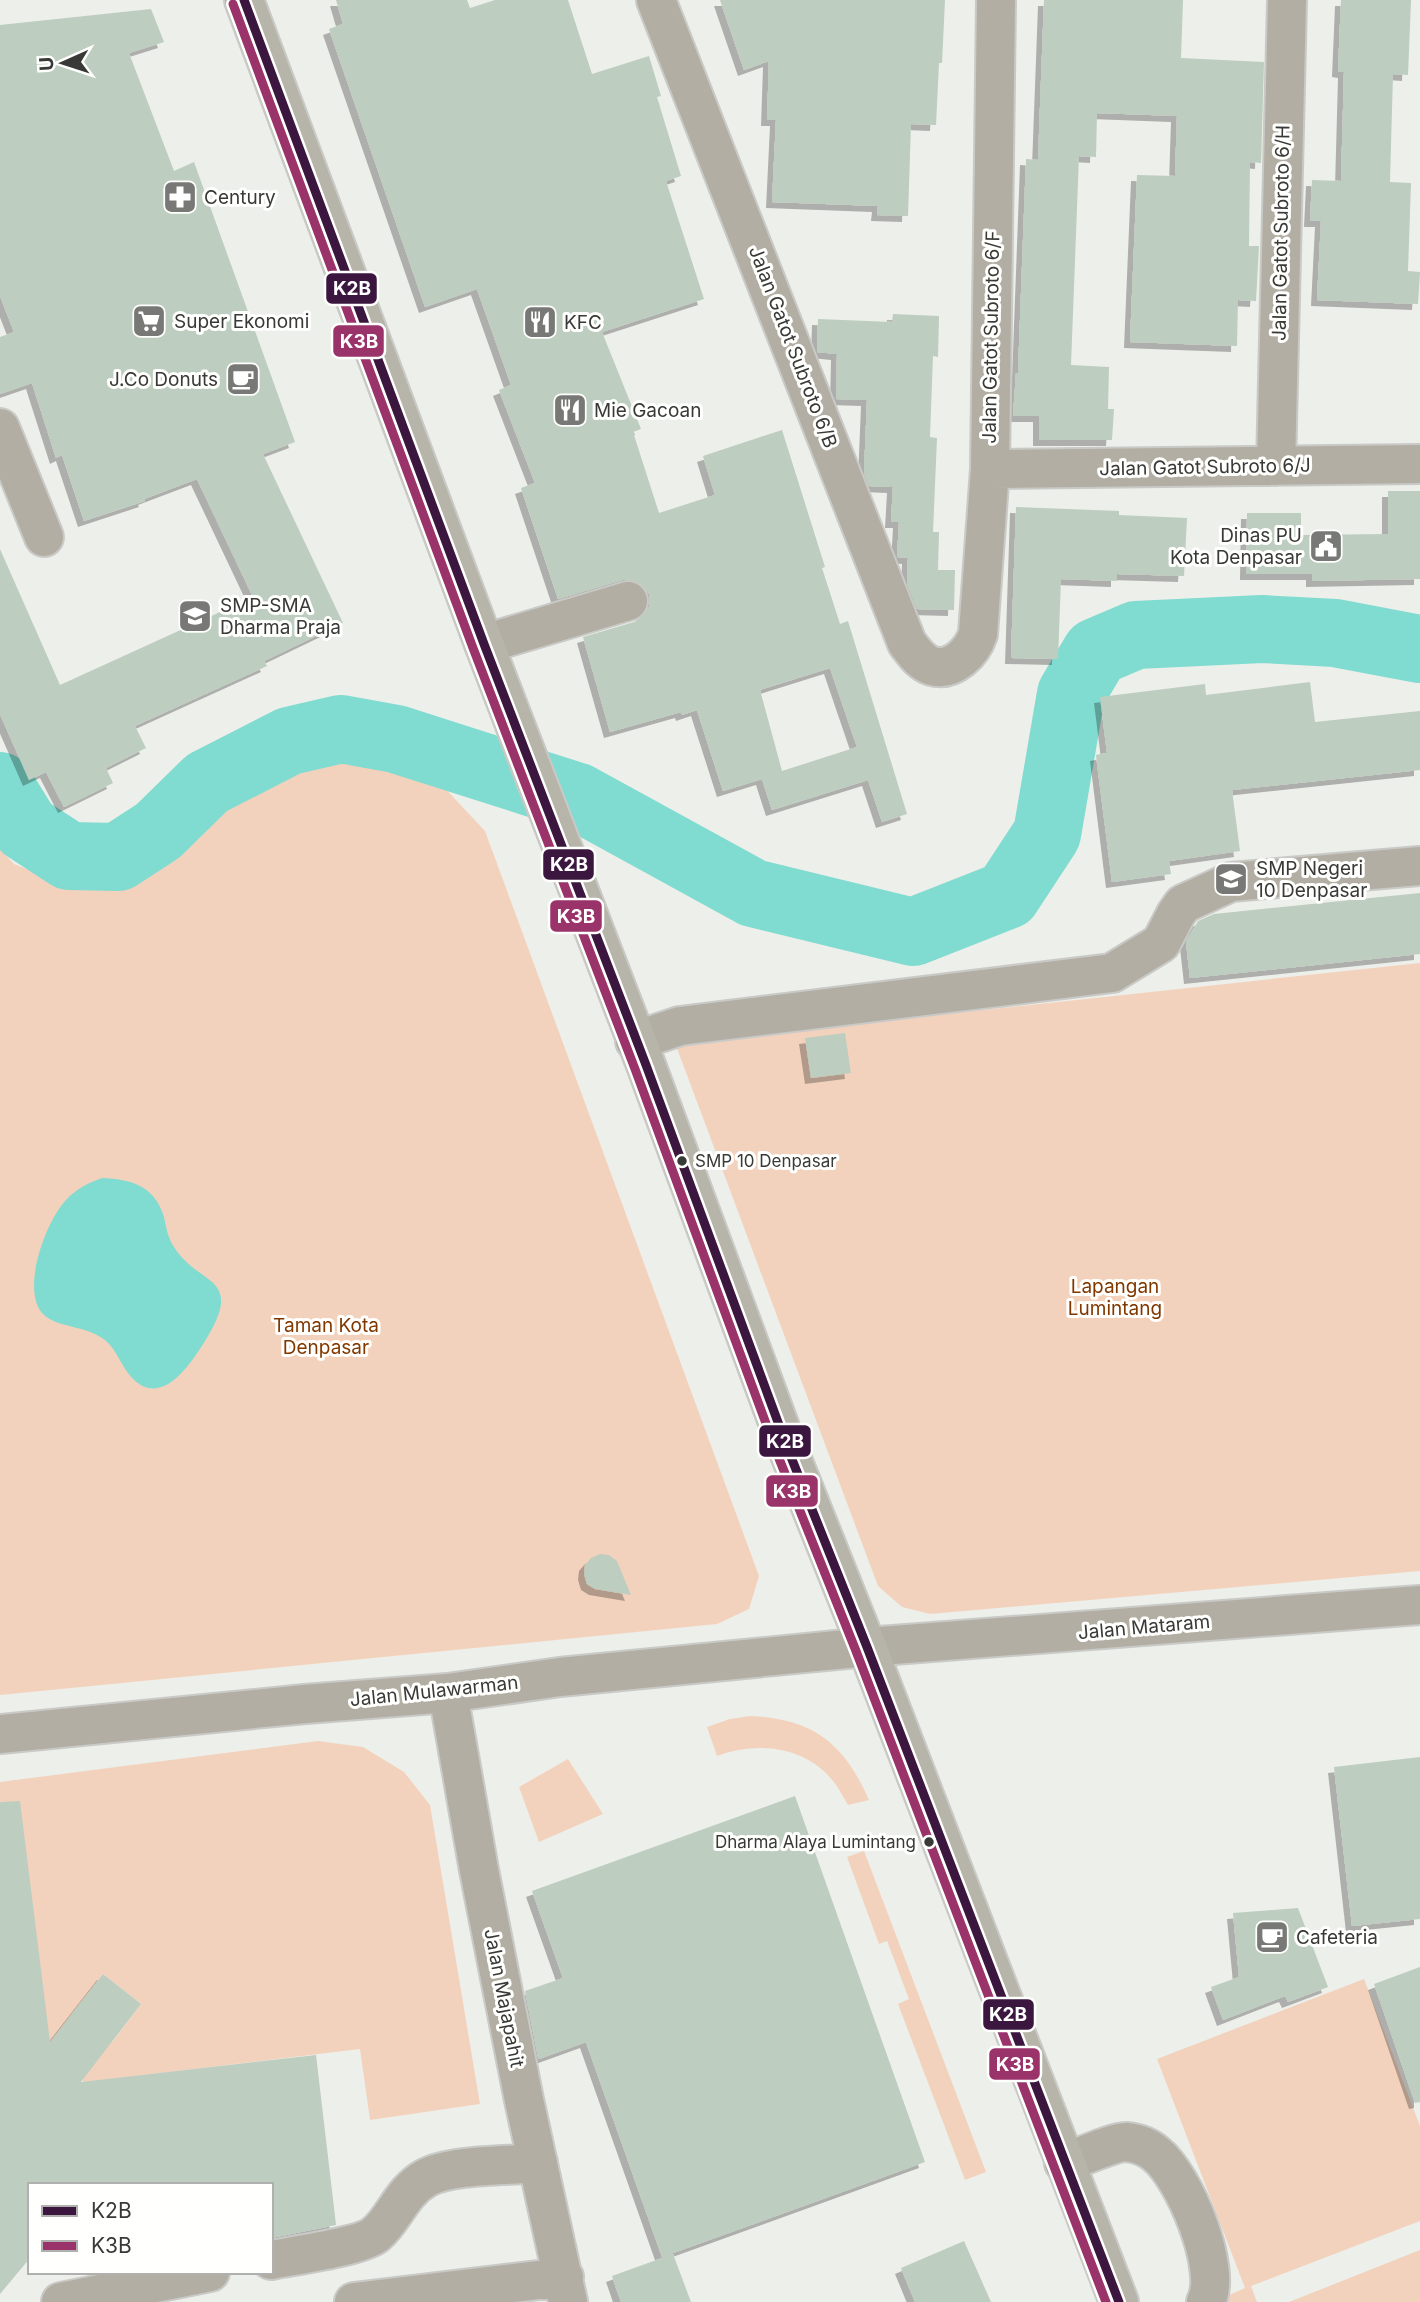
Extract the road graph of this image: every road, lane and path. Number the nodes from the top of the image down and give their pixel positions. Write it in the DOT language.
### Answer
graph roads {
  1 [pos="244,0"];
  2 [pos="656,0"];
  3 [pos="996,0"];
  4 [pos="1287,0"];
  5 [pos="0,428"];
  6 [pos="1420,464"];
  7 [pos="1276,466"];
  8 [pos="990,470"];
  9 [pos="44,537"];
  10 [pos="628,601"];
  11 [pos="484,644"];
  12 [pos="953,662"];
  13 [pos="1420,866"];
  14 [pos="635,1041"];
  15 [pos="1420,1605"];
  16 [pos="867,1647"];
  17 [pos="448,1693"];
  18 [pos="0,1734"];
  19 [pos="1065,2162"];
  20 [pos="538,2163"];
  21 [pos="273,2260"];
  22 [pos="200,2274"];
  23 [pos="566,2290"];
  24 [pos="61,2302"];
  25 [pos="354,2302"];
  26 [pos="1119,2302"];
  27 [pos="1206,2302"];
  1 -- 11 [label="highway"];
  2 -- 12 [label="street, Jalan Gatot Subroto 6/B"];
  3 -- 8 [label="street, Jalan Gatot Subroto 6/F"];
  4 -- 7 [label="street, Jalan Gatot Subroto 6/H"];
  5 -- 9 [label="street"];
  6 -- 7 [label="street, Jalan Gatot Subroto 6/J"];
  7 -- 8 [label="street, Jalan Gatot Subroto 6/J"];
  8 -- 12 [label="street, Jalan Gatot Subroto 6/F"];
  10 -- 11 [label="street"];
  11 -- 14 [label="highway"];
  13 -- 14 [label="street"];
  14 -- 16 [label="highway"];
  15 -- 16 [label="street, Jalan Mataram"];
  16 -- 17 [label="street, Jalan Mulawarman"];
  16 -- 19 [label="highway"];
  17 -- 18 [label="street, Jalan Mulawarman"];
  17 -- 20 [label="street, Jalan Majapahit"];
  19 -- 26 [label="highway"];
  19 -- 27 [label="street"];
  20 -- 21 [label="street"];
  20 -- 23 [label="street, Jalan Majapahit"];
  22 -- 24 [label="street"];
  23 -- 25 [label="street"];
}
